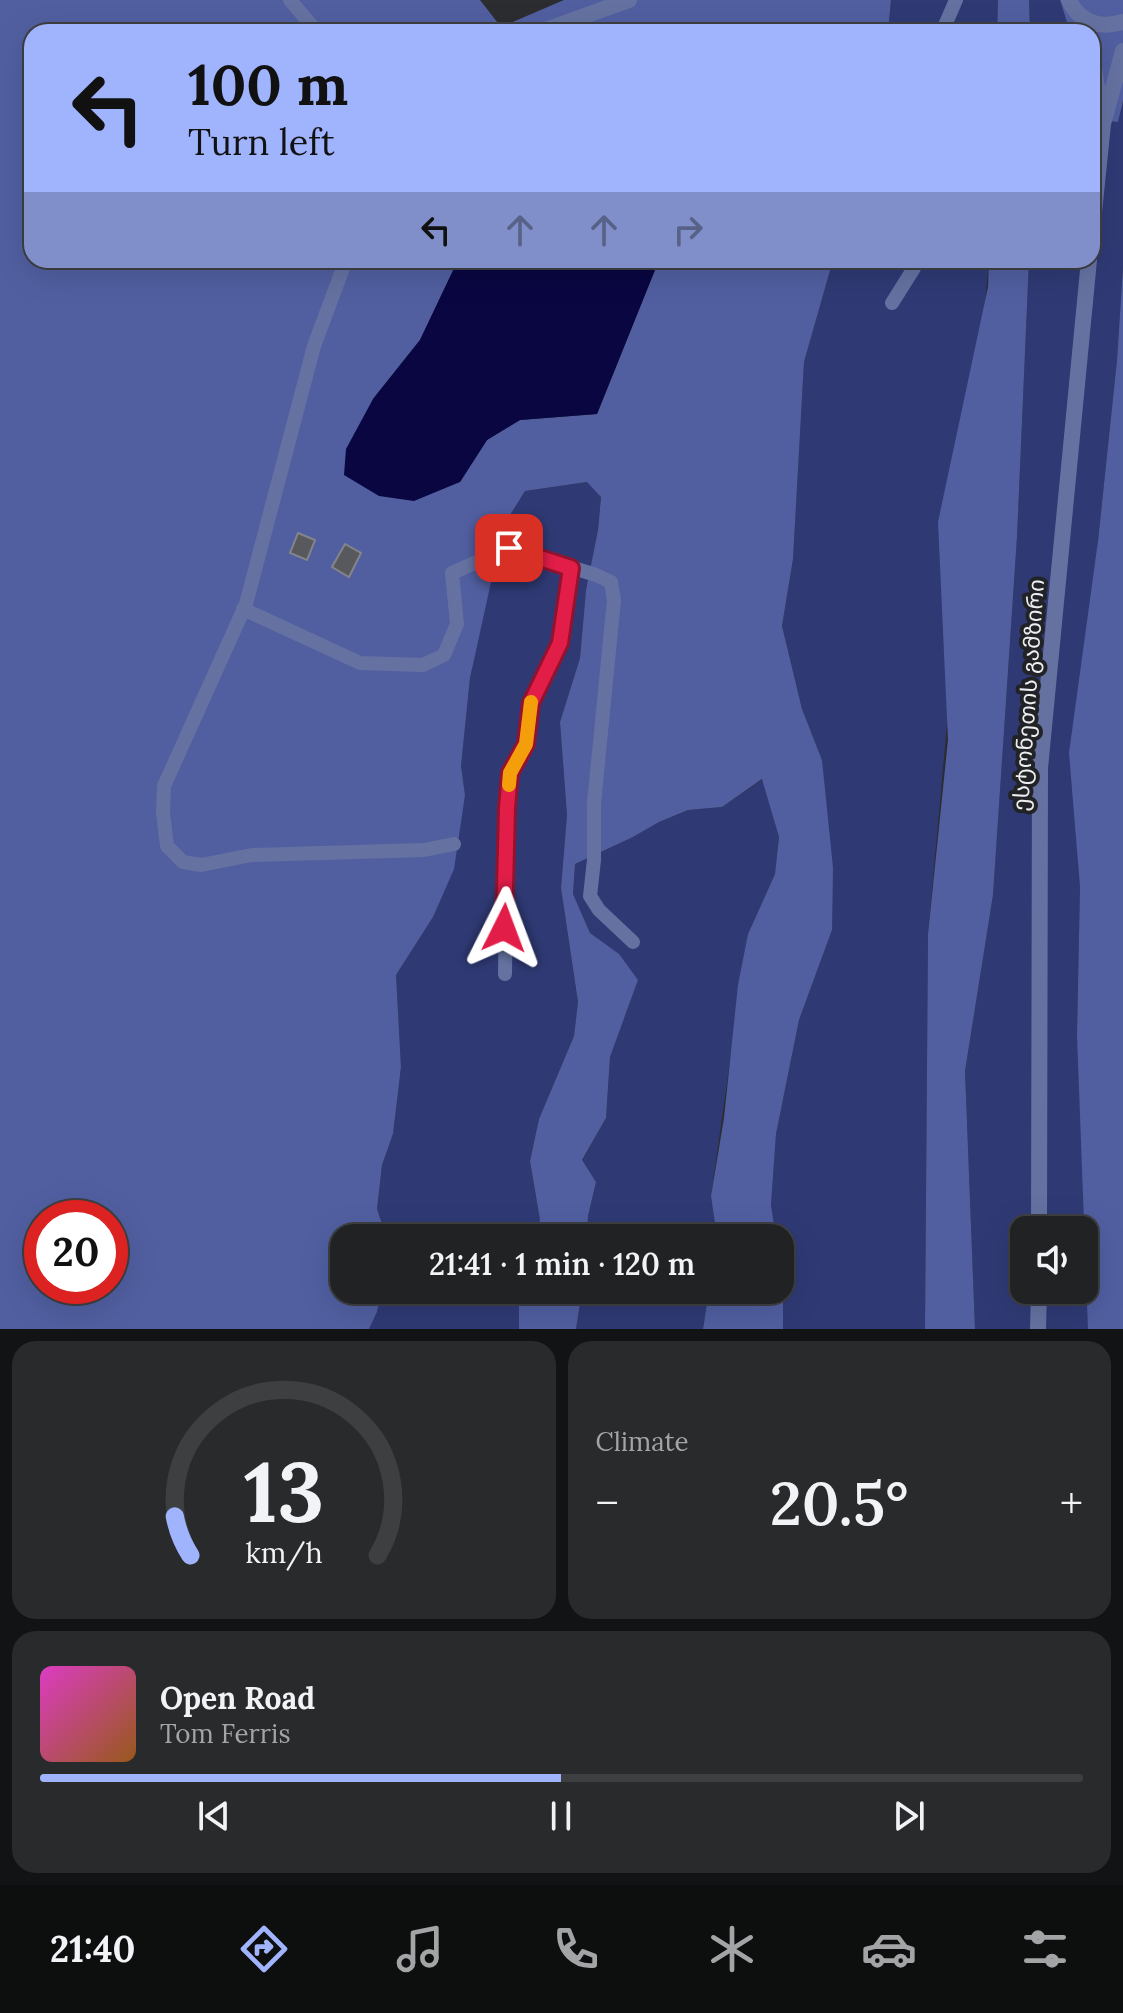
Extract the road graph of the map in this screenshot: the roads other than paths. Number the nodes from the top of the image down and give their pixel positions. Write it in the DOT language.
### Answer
graph roads {
  1 [pos="290,0"];
  2 [pos="629,0"];
  3 [pos="956,0"];
  4 [pos="1069,0"];
  5 [pos="1123,22"];
  6 [pos="310,24"];
  7 [pos="562,24"];
  8 [pos="946,24"];
  9 [pos="1086,24"];
  10 [pos="1100,26"];
  11 [pos="1123,51"];
  12 [pos="1100,105"];
  13 [pos="1103,124"];
  14 [pos="1100,153"];
  15 [pos="343,268"];
  16 [pos="914,268"];
  17 [pos="1088,268"];
  18 [pos="892,303"];
  19 [pos="571,568"];
  20 [pos="243,609"];
  21 [pos="454,844"];
  22 [pos="633,942"];
  23 [pos="505,974"];
  24 [pos="1039,1216"];
  25 [pos="1039,1304"];
  26 [pos="1038,1329"];
  1 -- 6 [label="lane"];
  2 -- 7 [label="street"];
  3 -- 8 [label="lane"];
  4 -- 9 [label="street"];
  5 -- 10 [label="street"];
  11 -- 13 [label="street"];
  12 -- 13 [label="street"];
  13 -- 14 [label="street"];
  15 -- 20 [label="lane"];
  16 -- 18 [label="lane"];
  17 -- 24 [label="street, ესტონეთის გამზირი"];
  19 -- 20 [label="lane"];
  19 -- 22 [label="lane"];
  19 -- 23 [label="lane"];
  20 -- 21 [label="lane"];
  25 -- 26 [label="street"];
}
